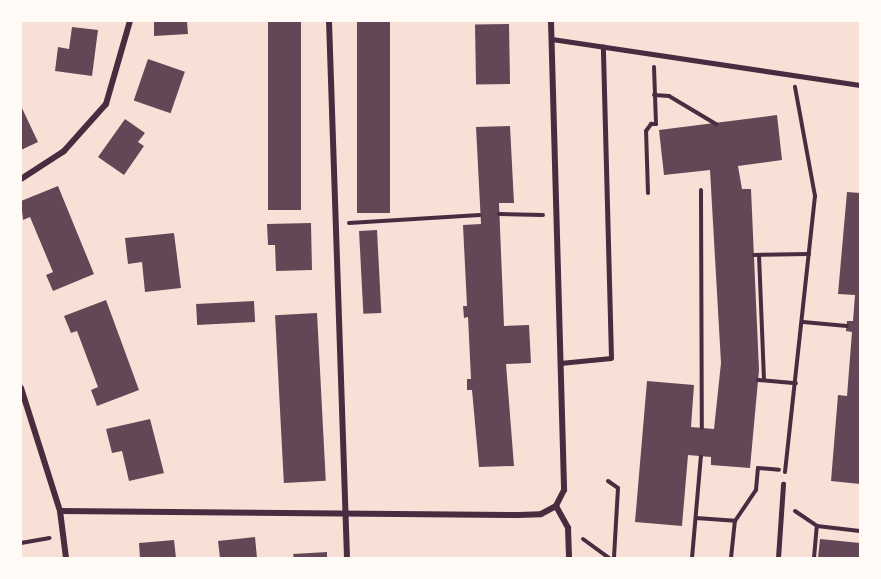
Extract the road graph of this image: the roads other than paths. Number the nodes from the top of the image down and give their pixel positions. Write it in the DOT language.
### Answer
graph roads {
  1 [pos="130,21"];
  2 [pos="329,21"];
  3 [pos="551,21"];
  4 [pos="552,39"];
  5 [pos="603,47"];
  6 [pos="860,85"];
  7 [pos="21,179"];
  8 [pos="560,363"];
  9 [pos="21,388"];
  10 [pos="783,484"];
  11 [pos="555,506"];
  12 [pos="60,511"];
  13 [pos="344,511"];
  14 [pos="66,558"];
  15 [pos="347,558"];
  16 [pos="569,558"];
  17 [pos="778,558"];
  1 -- 7 [label="street"];
  2 -- 13 [label="street"];
  3 -- 4 [label="street"];
  4 -- 5 [label="lane"];
  4 -- 8 [label="street"];
  5 -- 6 [label="lane"];
  5 -- 8 [label="lane"];
  8 -- 11 [label="street"];
  9 -- 12 [label="street"];
  10 -- 17 [label="lane"];
  11 -- 13 [label="street"];
  11 -- 16 [label="street"];
  12 -- 13 [label="street"];
  12 -- 14 [label="street"];
  13 -- 15 [label="street"];
}
